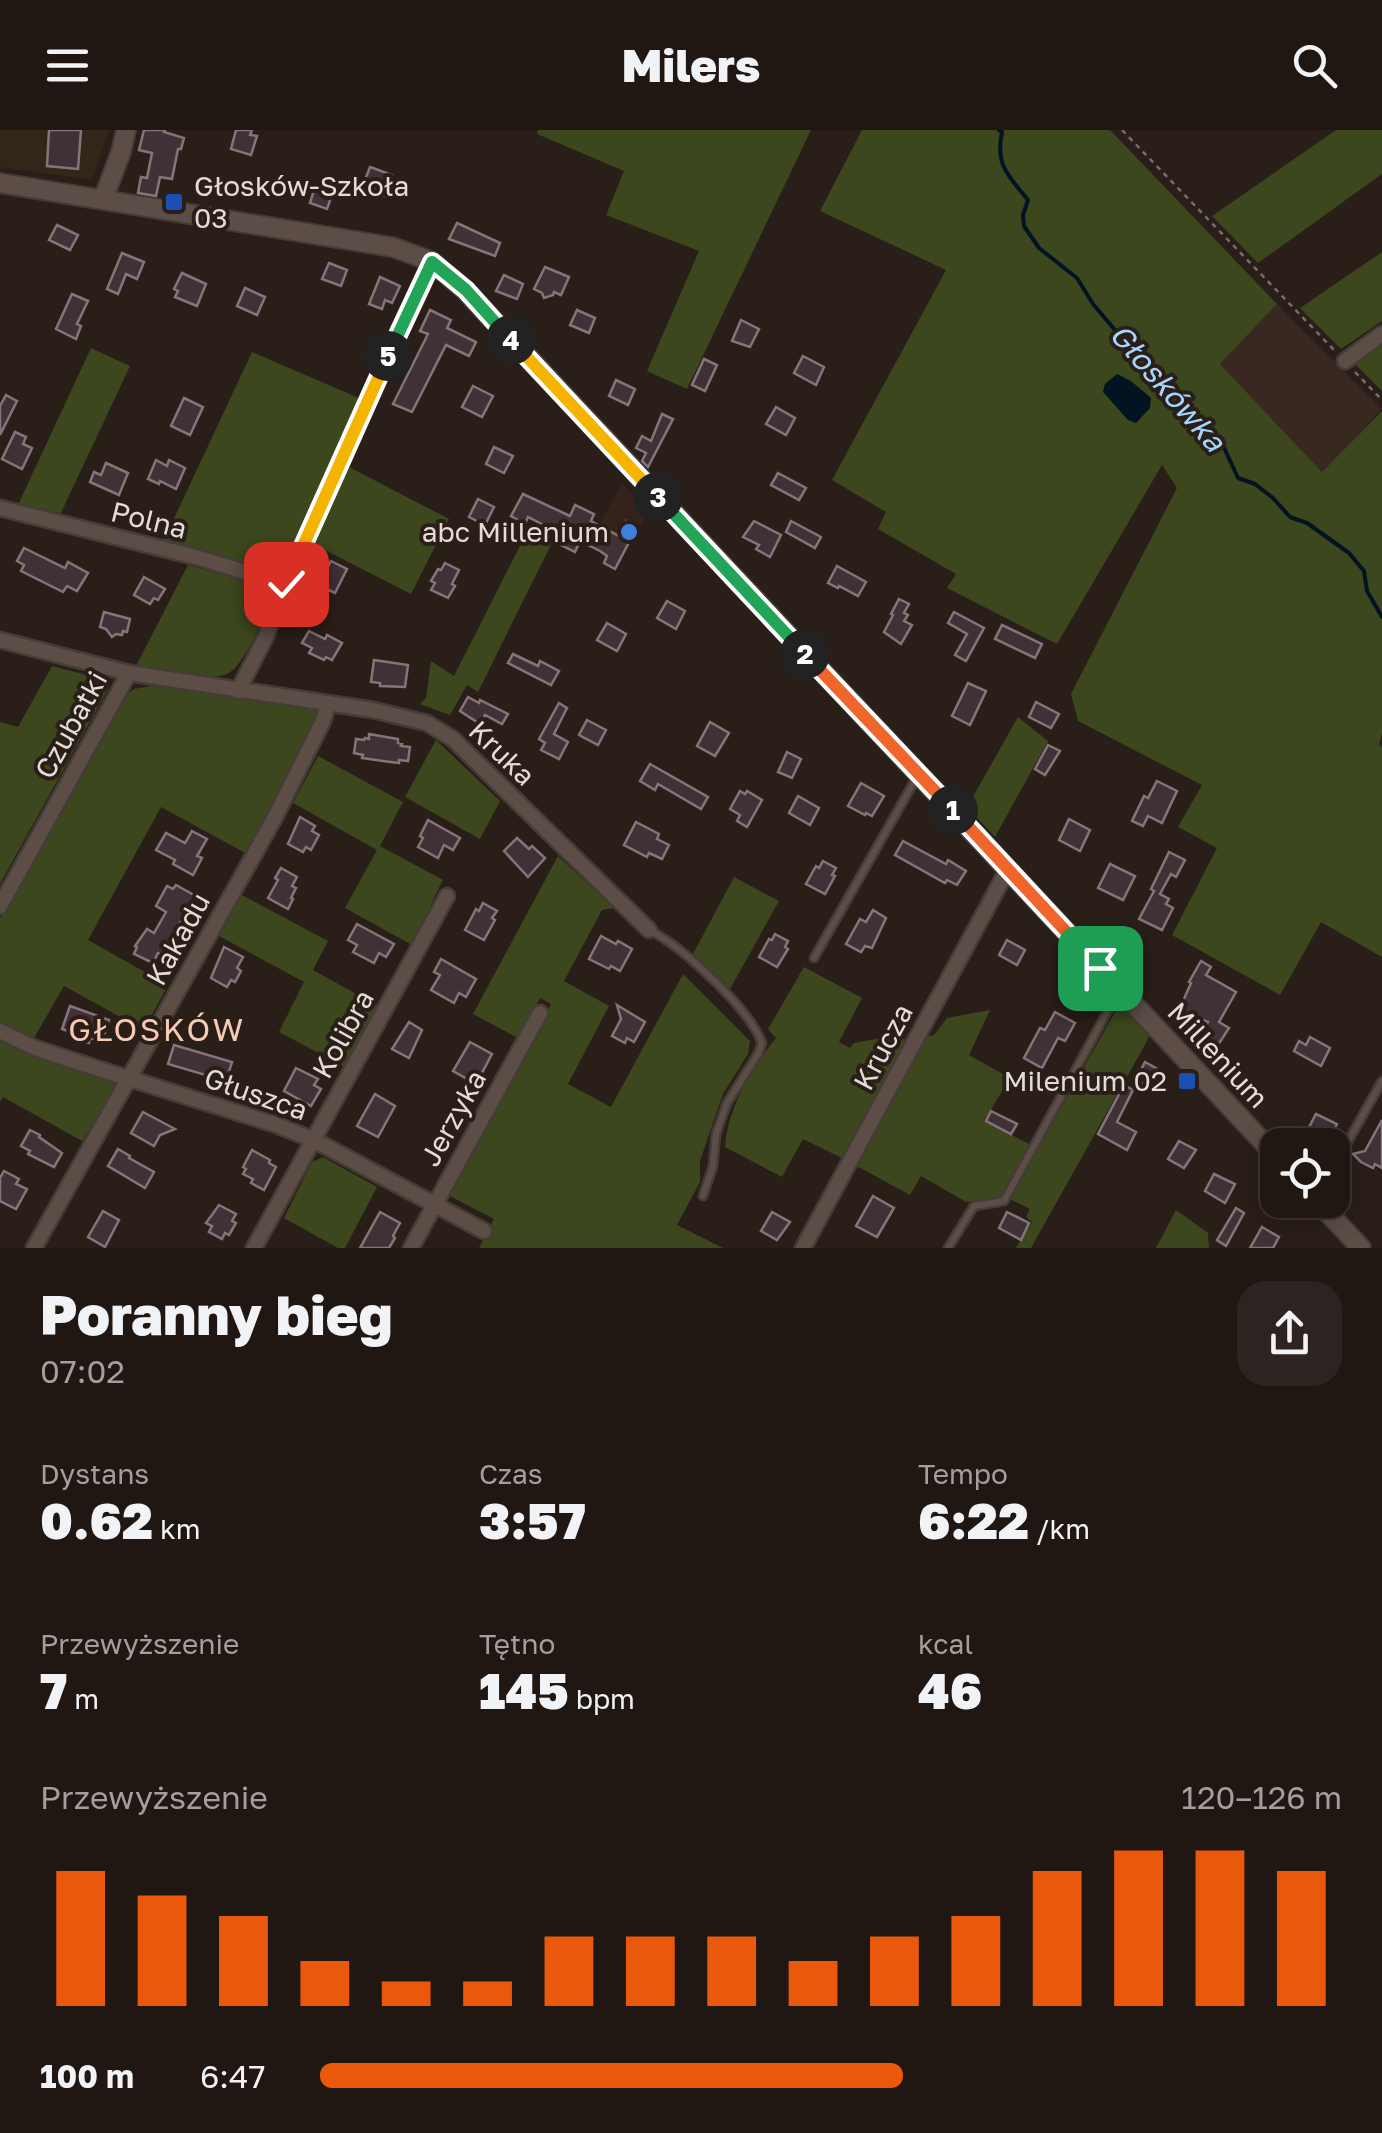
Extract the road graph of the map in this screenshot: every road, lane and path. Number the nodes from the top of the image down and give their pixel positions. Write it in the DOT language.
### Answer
graph roads {
  1 [pos="126,130"];
  2 [pos="1122,130"];
  3 [pos="0,183"];
  4 [pos="103,200"];
  5 [pos="432,262"];
  6 [pos="1382,334"];
  7 [pos="1345,361"];
  8 [pos="1382,400"];
  9 [pos="0,508"];
  10 [pos="286,584"];
  11 [pos="0,640"];
  12 [pos="128,674"];
  13 [pos="238,691"];
  14 [pos="328,704"];
  15 [pos="918,774"];
  16 [pos="1008,869"];
  17 [pos="447,896"];
  18 [pos="0,906"];
  19 [pos="649,930"];
  20 [pos="814,958"];
  21 [pos="1120,989"];
  22 [pos="540,1013"];
  23 [pos="0,1032"];
  24 [pos="128,1079"];
  25 [pos="1382,1081"];
  26 [pos="1350,1138"];
  27 [pos="1260,1139"];
  28 [pos="314,1140"];
  29 [pos="703,1196"];
  30 [pos="434,1205"];
  31 [pos="1333,1218"];
  32 [pos="484,1230"];
  33 [pos="34,1248"];
  34 [pos="254,1248"];
  35 [pos="411,1248"];
  36 [pos="802,1248"];
  37 [pos="948,1248"];
  38 [pos="1361,1248"];
  1 -- 4 [label="street"];
  2 -- 7 [label="path"];
  3 -- 4 [label="street, Millenium"];
  4 -- 5 [label="street, Millenium"];
  5 -- 10 [label="street"];
  5 -- 15 [label="street, Millenium"];
  6 -- 7 [label="street"];
  7 -- 8 [label="path"];
  9 -- 10 [label="street, Polna"];
  10 -- 13 [label="street"];
  11 -- 12 [label="street, Kruka"];
  12 -- 13 [label="street, Kruka"];
  12 -- 18 [label="street, Czubatki"];
  13 -- 14 [label="street, Kruka"];
  14 -- 19 [label="street, Kruka"];
  14 -- 24 [label="street, Kakadu"];
  15 -- 16 [label="street, Millenium"];
  15 -- 20 [label="lane"];
  16 -- 21 [label="street, Millenium"];
  16 -- 36 [label="street, Krucza"];
  17 -- 28 [label="street, Kolibra"];
  19 -- 29 [label="lane, Kruka"];
  21 -- 27 [label="street, Millenium"];
  21 -- 37 [label="lane"];
  22 -- 30 [label="street, Jerzyka"];
  23 -- 24 [label="street, Głuszca"];
  24 -- 28 [label="street, Głuszca"];
  24 -- 33 [label="street, Kakadu"];
  25 -- 26 [label="lane"];
  28 -- 30 [label="street, Głuszca"];
  28 -- 34 [label="street, Kolibra"];
  30 -- 32 [label="street, Głuszca"];
  30 -- 35 [label="street, Jerzyka"];
  31 -- 38 [label="street"];
}
